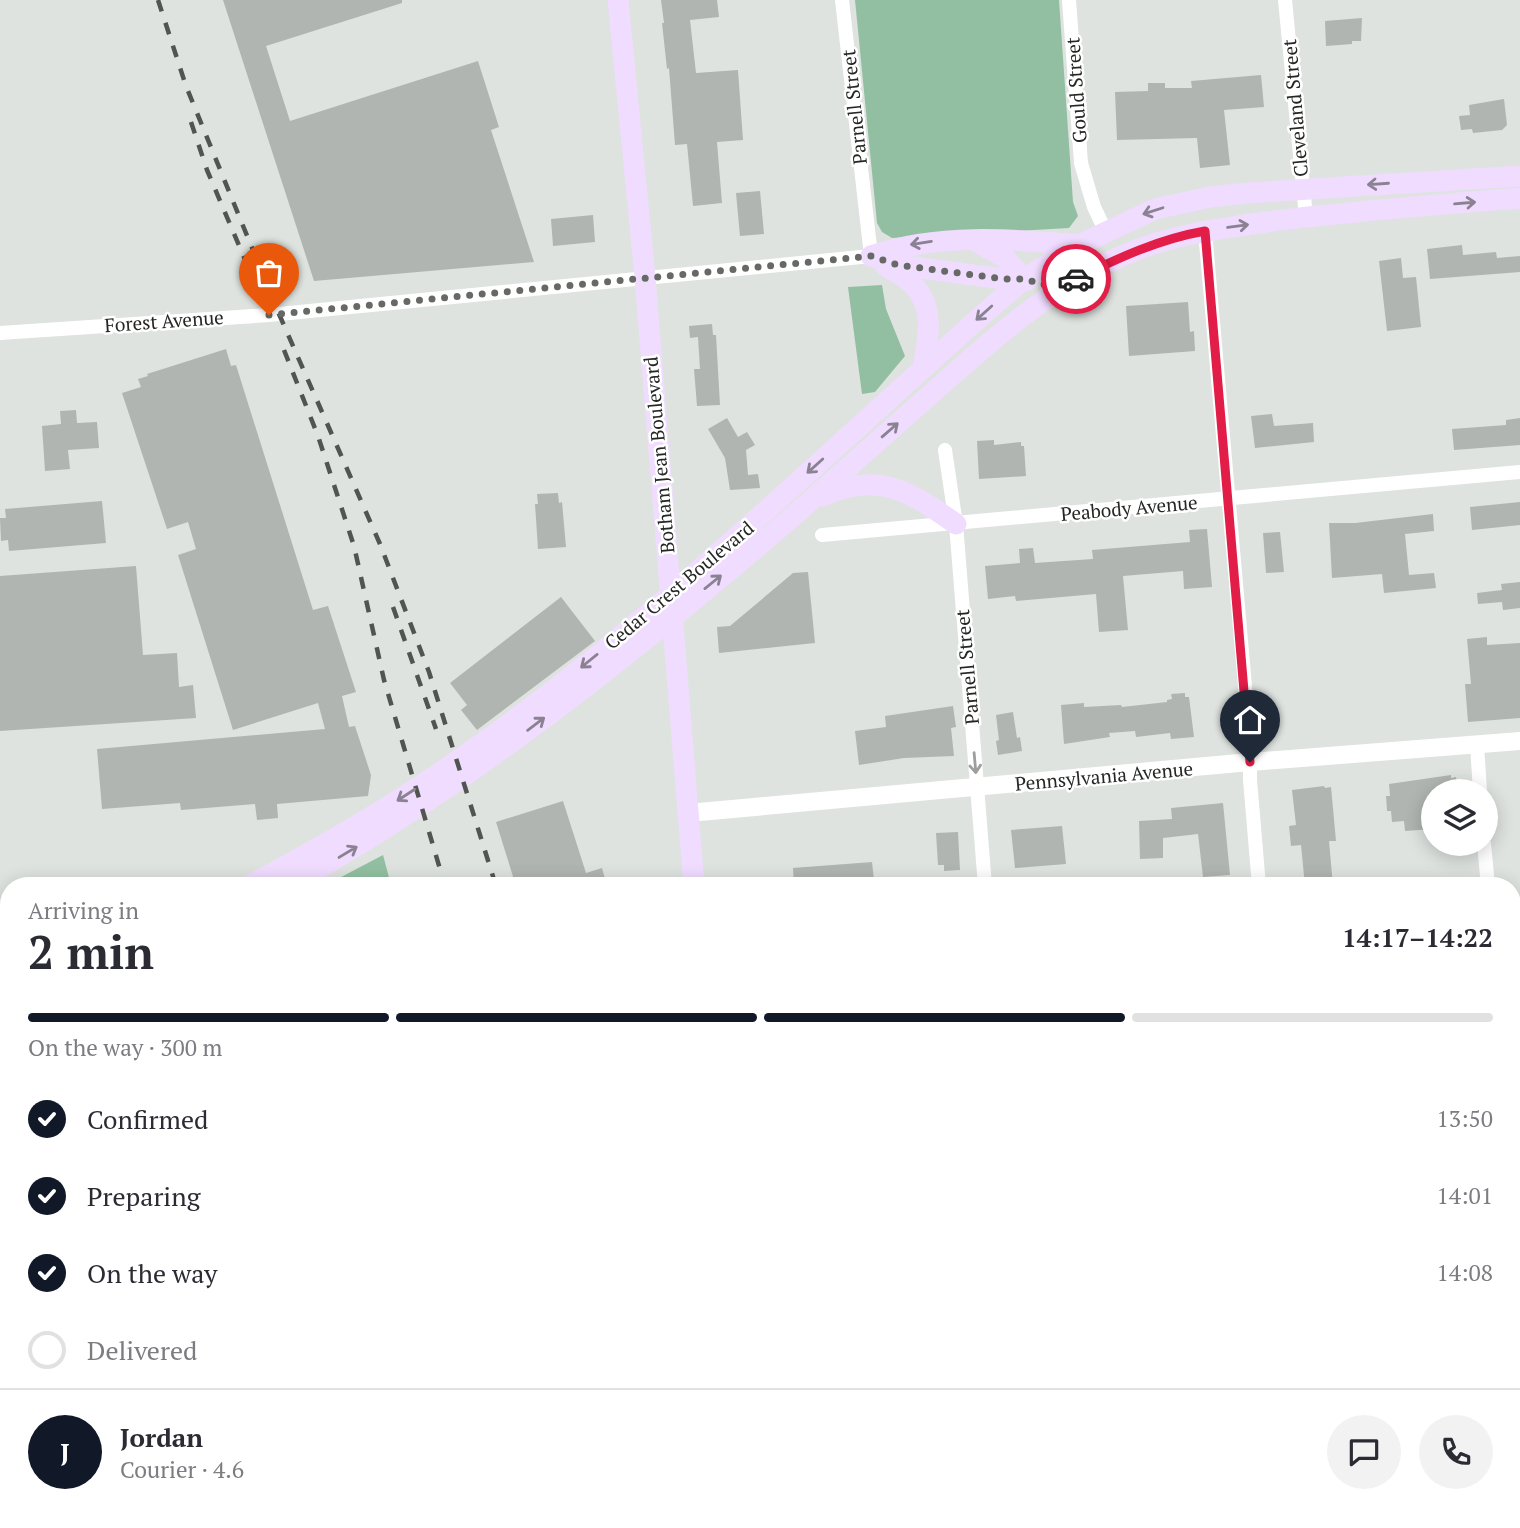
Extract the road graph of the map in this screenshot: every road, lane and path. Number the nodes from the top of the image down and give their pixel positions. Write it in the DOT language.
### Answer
graph roads {
  1 [pos="618,0"];
  2 [pos="842,0"];
  3 [pos="1069,0"];
  4 [pos="1285,0"];
  5 [pos="1520,176"];
  6 [pos="1303,189"];
  7 [pos="1520,198"];
  8 [pos="1306,217"];
  9 [pos="1105,230"];
  10 [pos="1205,231"];
  11 [pos="973,240"];
  12 [pos="1079,245"];
  13 [pos="871,256"];
  14 [pos="645,276"];
  15 [pos="1024,279"];
  16 [pos="1060,289"];
  17 [pos="1012,323"];
  18 [pos="0,333"];
  19 [pos="923,368"];
  20 [pos="944,450"];
  21 [pos="1520,472"];
  22 [pos="1229,499"];
  23 [pos="806,505"];
  24 [pos="956,524"];
  25 [pos="759,531"];
  26 [pos="822,535"];
  27 [pos="1520,741"];
  28 [pos="1477,745"];
  29 [pos="1250,762"];
  30 [pos="1479,779"];
  31 [pos="978,788"];
  32 [pos="688,813"];
  33 [pos="1485,856"];
  34 [pos="265,877"];
  35 [pos="303,877"];
  36 [pos="694,877"];
  37 [pos="984,877"];
  38 [pos="1258,877"];
  39 [pos="1487,877"];
  1 -- 14 [label="main road, Botham Jean Boulevard"];
  2 -- 13 [label="street, Parnell Street"];
  3 -- 9 [label="street, Gould Street"];
  4 -- 6 [label="street, Cleveland Street"];
  5 -- 6 [label="main road, Cedar Crest Boulevard, one-way"];
  6 -- 8 [label="street, Cleveland Street"];
  6 -- 9 [label="main road, Cedar Crest Boulevard, one-way"];
  8 -- 7 [label="main road, Cedar Crest Boulevard, one-way"];
  10 -- 8 [label="main road, Cedar Crest Boulevard, one-way"];
  9 -- 12 [label="main road, Cedar Crest Boulevard"];
  10 -- 16 [label="main road, Cedar Crest Boulevard"];
  10 -- 22 [label="street"];
  11 -- 12 [label="main road"];
  11 -- 13 [label="main road, one-way"];
  11 -- 15 [label="main road"];
  12 -- 15 [label="main road, Cedar Crest Boulevard"];
  13 -- 14 [label="street, Forest Avenue"];
  13 -- 15 [label="main road"];
  13 -- 19 [label="main road"];
  14 -- 18 [label="street, Forest Avenue"];
  14 -- 32 [label="main road, Botham Jean Boulevard"];
  15 -- 16 [label="main road"];
  15 -- 17 [label="main road"];
  15 -- 19 [label="main road, Cedar Crest Boulevard, one-way"];
  16 -- 17 [label="main road, Cedar Crest Boulevard"];
  23 -- 17 [label="main road, Cedar Crest Boulevard, one-way"];
  19 -- 25 [label="main road, Cedar Crest Boulevard, one-way"];
  20 -- 24 [label="street, Parnell Street"];
  21 -- 22 [label="street, Peabody Avenue"];
  22 -- 24 [label="street, Peabody Avenue"];
  22 -- 29 [label="street"];
  23 -- 24 [label="main road"];
  23 -- 25 [label="main road, Cedar Crest Boulevard"];
  24 -- 26 [label="street, Peabody Avenue"];
  24 -- 31 [label="street, Parnell Street, one-way"];
  25 -- 34 [label="main road, Cedar Crest Boulevard, one-way"];
  35 -- 25 [label="main road, Cedar Crest Boulevard, one-way"];
  27 -- 28 [label="street, Pennsylvania Avenue"];
  28 -- 29 [label="street, Pennsylvania Avenue"];
  28 -- 30 [label="street"];
  29 -- 31 [label="street, Pennsylvania Avenue"];
  29 -- 38 [label="street"];
  31 -- 32 [label="street, Pennsylvania Avenue"];
  31 -- 37 [label="street, Parnell Street"];
  32 -- 36 [label="main road, Botham Jean Boulevard"];
  33 -- 39 [label="street"];
}
